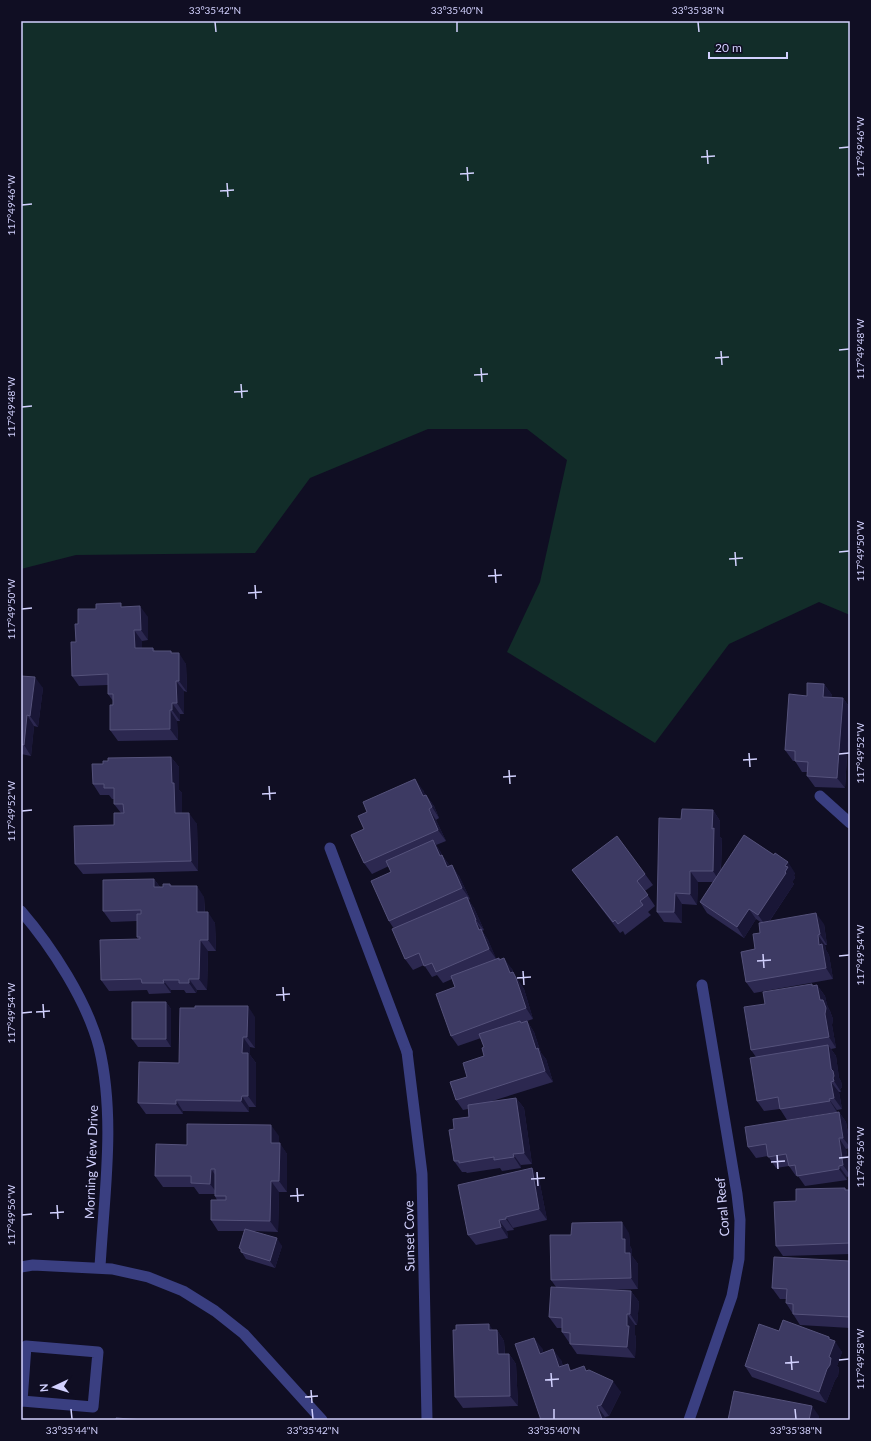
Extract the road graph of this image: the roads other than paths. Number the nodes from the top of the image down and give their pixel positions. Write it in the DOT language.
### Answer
graph roads {
  1 [pos="820,796"];
  2 [pos="850,823"];
  3 [pos="330,848"];
  4 [pos="21,911"];
  5 [pos="702,985"];
  6 [pos="21,1267"];
  7 [pos="100,1267"];
  8 [pos="22,1401"];
  9 [pos="322,1420"];
  10 [pos="427,1420"];
  11 [pos="689,1420"];
  1 -- 2 [label="street"];
  3 -- 10 [label="street, Sunset Cove"];
  4 -- 7 [label="street, Morning View Drive"];
  5 -- 11 [label="street, Coral Reef"];
  6 -- 7 [label="street"];
  7 -- 9 [label="street"];
  8 -- 8 [label="street"];
}
